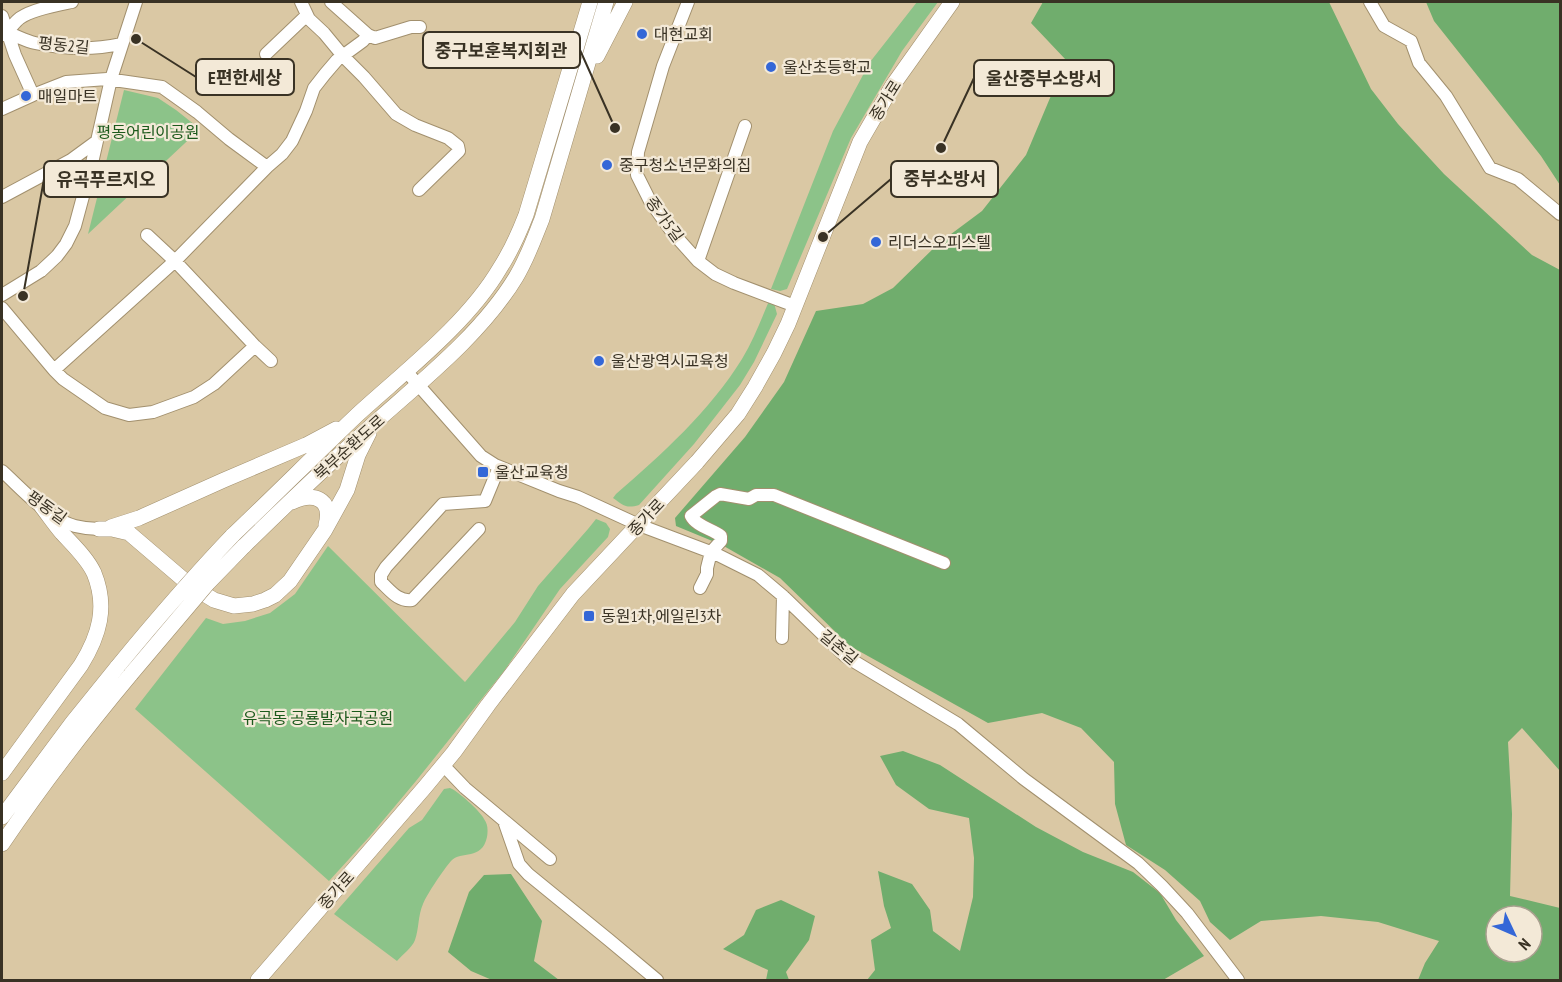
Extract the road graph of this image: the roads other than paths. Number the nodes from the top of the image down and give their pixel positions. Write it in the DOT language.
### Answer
graph roads {
  1 [pos="72,2"];
  2 [pos="136,2"];
  3 [pos="301,2"];
  4 [pos="331,2"];
  5 [pos="606,2"];
  6 [pos="625,2"];
  7 [pos="688,2"];
  8 [pos="952,2"];
  9 [pos="1370,2"];
  10 [pos="589,3"];
  11 [pos="307,15"];
  12 [pos="2,16"];
  13 [pos="420,27"];
  14 [pos="5,34"];
  15 [pos="368,35"];
  16 [pos="121,45"];
  17 [pos="266,54"];
  18 [pos="343,56"];
  19 [pos="111,80"];
  20 [pos="579,94"];
  21 [pos="33,95"];
  22 [pos="2,109"];
  23 [pos="745,126"];
  24 [pos="97,141"];
  25 [pos="267,167"];
  26 [pos="419,190"];
  27 [pos="2,197"];
  28 [pos="1560,214"];
  29 [pos="147,235"];
  30 [pos="175,261"];
  31 [pos="698,261"];
  32 [pos="2,296"];
  33 [pos="795,306"];
  34 [pos="2,308"];
  35 [pos="255,346"];
  36 [pos="271,361"];
  37 [pos="54,370"];
  38 [pos="406,370"];
  39 [pos="418,384"];
  40 [pos="358,415"];
  41 [pos="380,418"];
  42 [pos="499,467"];
  43 [pos="2,471"];
  44 [pos="285,506"];
  45 [pos="42,507"];
  46 [pos="639,525"];
  47 [pos="99,529"];
  48 [pos="479,529"];
  49 [pos="325,530"];
  50 [pos="238,542"];
  51 [pos="711,552"];
  52 [pos="944,563"];
  53 [pos="700,588"];
  54 [pos="783,596"];
  55 [pos="782,638"];
  56 [pos="124,670"];
  57 [pos="443,765"];
  58 [pos="2,773"];
  59 [pos="2,818"];
  60 [pos="504,821"];
  61 [pos="2,844"];
  62 [pos="550,859"];
  63 [pos="258,981"];
  64 [pos="657,981"];
  65 [pos="1238,981"];
  1 -- 14 [label="street, 평동2길"];
  2 -- 16 [label="street"];
  3 -- 11 [label="street"];
  4 -- 15 [label="street"];
  5 -- 20 [label="main road, 북부순환도로"];
  6 -- 20 [label="main road"];
  7 -- 31 [label="street, 종가5길"];
  8 -- 33 [label="main road, 종가로"];
  9 -- 28 [label="street"];
  10 -- 38 [label="main road, 북부순환도로"];
  11 -- 17 [label="street"];
  11 -- 18 [label="street"];
  12 -- 14 [label="street"];
  13 -- 15 [label="street"];
  14 -- 16 [label="street, 평동2길"];
  14 -- 21 [label="street"];
  15 -- 18 [label="street"];
  16 -- 19 [label="street"];
  18 -- 25 [label="street"];
  18 -- 26 [label="street"];
  19 -- 21 [label="street"];
  19 -- 24 [label="street"];
  19 -- 25 [label="street"];
  20 -- 39 [label="main road, 북부순환도로"];
  21 -- 22 [label="street"];
  23 -- 31 [label="street"];
  24 -- 27 [label="street"];
  24 -- 32 [label="street"];
  25 -- 30 [label="street"];
  29 -- 30 [label="street"];
  30 -- 35 [label="street"];
  30 -- 37 [label="street"];
  31 -- 33 [label="street, 종가5길"];
  33 -- 46 [label="main road, 종가로"];
  34 -- 37 [label="street"];
  35 -- 36 [label="street"];
  35 -- 37 [label="street"];
  38 -- 39 [label="street, 길촌길"];
  38 -- 40 [label="main road, 북부순환도로"];
  39 -- 41 [label="main road, 북부순환도로"];
  39 -- 42 [label="street, 길촌길"];
  40 -- 47 [label="main road"];
  40 -- 50 [label="main road, 북부순환도로"];
  41 -- 44 [label="main road, 북부순환도로"];
  41 -- 49 [label="main road"];
  42 -- 46 [label="street, 길촌길"];
  42 -- 48 [label="street"];
  43 -- 45 [label="street, 평동길"];
  44 -- 49 [label="main road"];
  44 -- 50 [label="main road, 북부순환도로"];
  45 -- 47 [label="street, 평동길"];
  45 -- 58 [label="main road"];
  46 -- 51 [label="street, 길촌길"];
  46 -- 57 [label="main road, 종가로"];
  47 -- 49 [label="main road"];
  50 -- 56 [label="main road, 북부순환도로, bridge"];
  51 -- 52 [label="street"];
  51 -- 53 [label="street"];
  51 -- 54 [label="street, 길촌길"];
  54 -- 55 [label="street"];
  54 -- 65 [label="street, 길촌길"];
  56 -- 59 [label="main road, 북부순환도로"];
  56 -- 61 [label="main road, 북부순환도로"];
  57 -- 60 [label="street"];
  57 -- 63 [label="main road, 종가로"];
  60 -- 62 [label="street"];
  60 -- 64 [label="street"];
}
